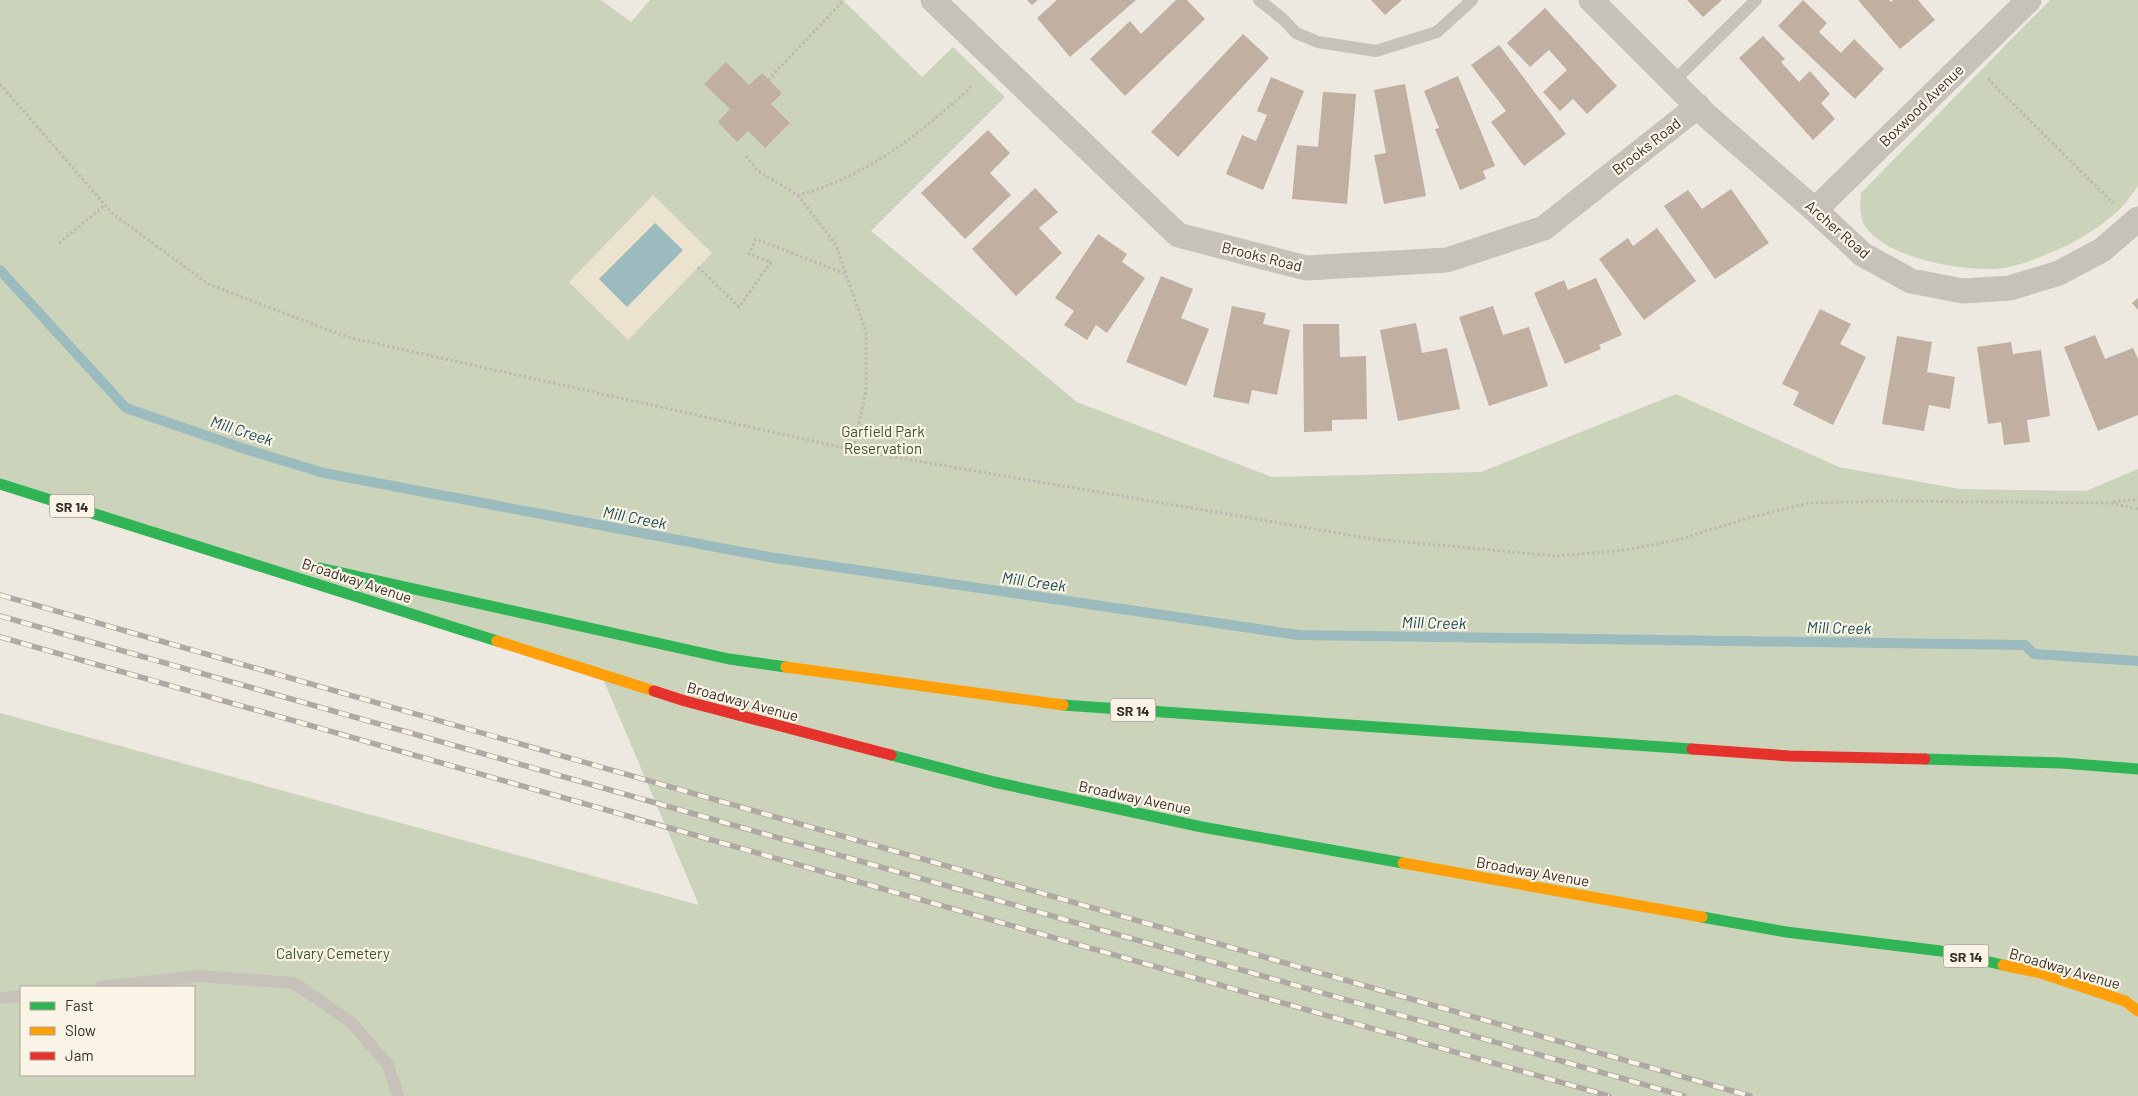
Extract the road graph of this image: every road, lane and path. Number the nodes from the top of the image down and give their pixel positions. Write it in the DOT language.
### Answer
graph roads {
  1 [pos="844,0"];
  2 [pos="933,0"];
  3 [pos="1260,0"];
  4 [pos="1472,0"];
  5 [pos="1591,0"];
  6 [pos="1756,0"];
  7 [pos="2028,0"];
  8 [pos="1983,73"];
  9 [pos="768,80"];
  10 [pos="1674,81"];
  11 [pos="0,84"];
  12 [pos="972,86"];
  13 [pos="1698,106"];
  14 [pos="746,156"];
  15 [pos="798,195"];
  16 [pos="105,205"];
  17 [pos="1815,210"];
  18 [pos="2129,214"];
  19 [pos="60,243"];
  20 [pos="698,268"];
  21 [pos="847,274"];
  22 [pos="853,450"];
  23 [pos="0,484"];
  24 [pos="2138,499"];
  25 [pos="2110,503"];
  26 [pos="2138,509"];
  27 [pos="144,528"];
  28 [pos="261,554"];
  29 [pos="310,565"];
  30 [pos="2138,768"];
  31 [pos="110,986"];
  32 [pos="20,996"];
  33 [pos="0,998"];
  34 [pos="2138,1011"];
  35 [pos="398,1096"];
  1 -- 9 [label="path"];
  2 -- 13 [label="street, Brooks Road"];
  3 -- 4 [label="lane"];
  5 -- 10 [label="street, Archer Road"];
  6 -- 10 [label="lane"];
  7 -- 17 [label="street, Boxwood Avenue"];
  8 -- 18 [label="path"];
  10 -- 13 [label="street, Archer Road"];
  11 -- 16 [label="path"];
  12 -- 15 [label="path"];
  13 -- 17 [label="street, Archer Road"];
  14 -- 15 [label="path"];
  15 -- 21 [label="path"];
  16 -- 19 [label="path"];
  16 -- 22 [label="path"];
  17 -- 18 [label="street, Archer Road"];
  20 -- 21 [label="path"];
  21 -- 22 [label="path"];
  22 -- 25 [label="path"];
  23 -- 27 [label="main road, Broadway Avenue / SR 14"];
  24 -- 25 [label="path"];
  25 -- 26 [label="path"];
  27 -- 28 [label="main road, Broadway Avenue / SR 14"];
  27 -- 34 [label="main road, Broadway Avenue / SR 14"];
  29 -- 30 [label="main road, Broadway Avenue / SR 14"];
  31 -- 35 [label="lane"];
  32 -- 33 [label="lane"];
}
